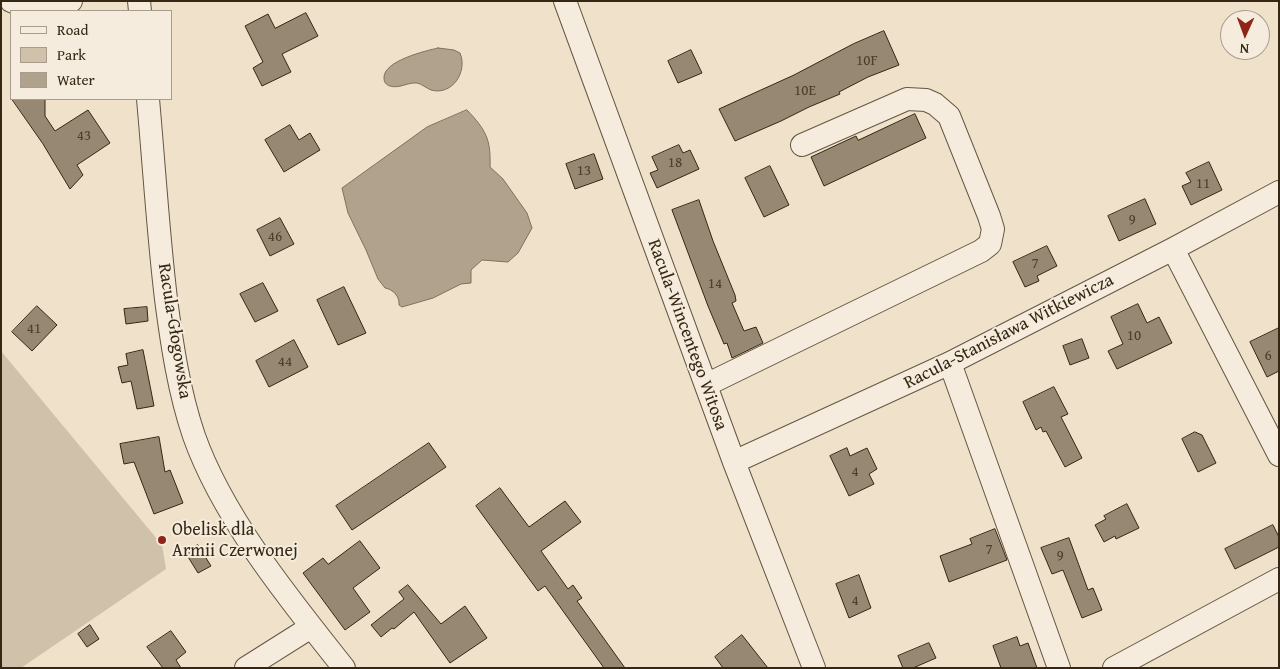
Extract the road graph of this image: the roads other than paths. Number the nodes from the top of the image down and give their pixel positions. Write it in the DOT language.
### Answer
graph roads {
  1 [pos="11,1"];
  2 [pos="70,1"];
  3 [pos="565,1"];
  4 [pos="148,100"];
  5 [pos="802,145"];
  6 [pos="1279,192"];
  7 [pos="1173,249"];
  8 [pos="950,363"];
  9 [pos="706,385"];
  10 [pos="1279,455"];
  11 [pos="734,462"];
  12 [pos="1279,580"];
  13 [pos="311,627"];
  14 [pos="273,660"];
  15 [pos="246,668"];
  16 [pos="344,668"];
  17 [pos="814,668"];
  18 [pos="1059,668"];
  19 [pos="1114,668"];
  1 -- 2 [label="street"];
  3 -- 9 [label="street, Racula-Wincentego Witosa"];
  4 -- 13 [label="street, Racula-Głogowska"];
  5 -- 9 [label="street"];
  6 -- 7 [label="street, Racula-Stanisława Witkiewicza"];
  7 -- 8 [label="street, Racula-Stanisława Witkiewicza"];
  7 -- 10 [label="street"];
  8 -- 11 [label="street, Racula-Stanisława Witkiewicza"];
  8 -- 18 [label="street"];
  9 -- 11 [label="street, Racula-Wincentego Witosa"];
  11 -- 17 [label="street, Racula-Wincentego Witosa"];
  12 -- 19 [label="street"];
  13 -- 14 [label="street"];
  13 -- 16 [label="street, Racula-Głogowska"];
  14 -- 15 [label="street"];
}
